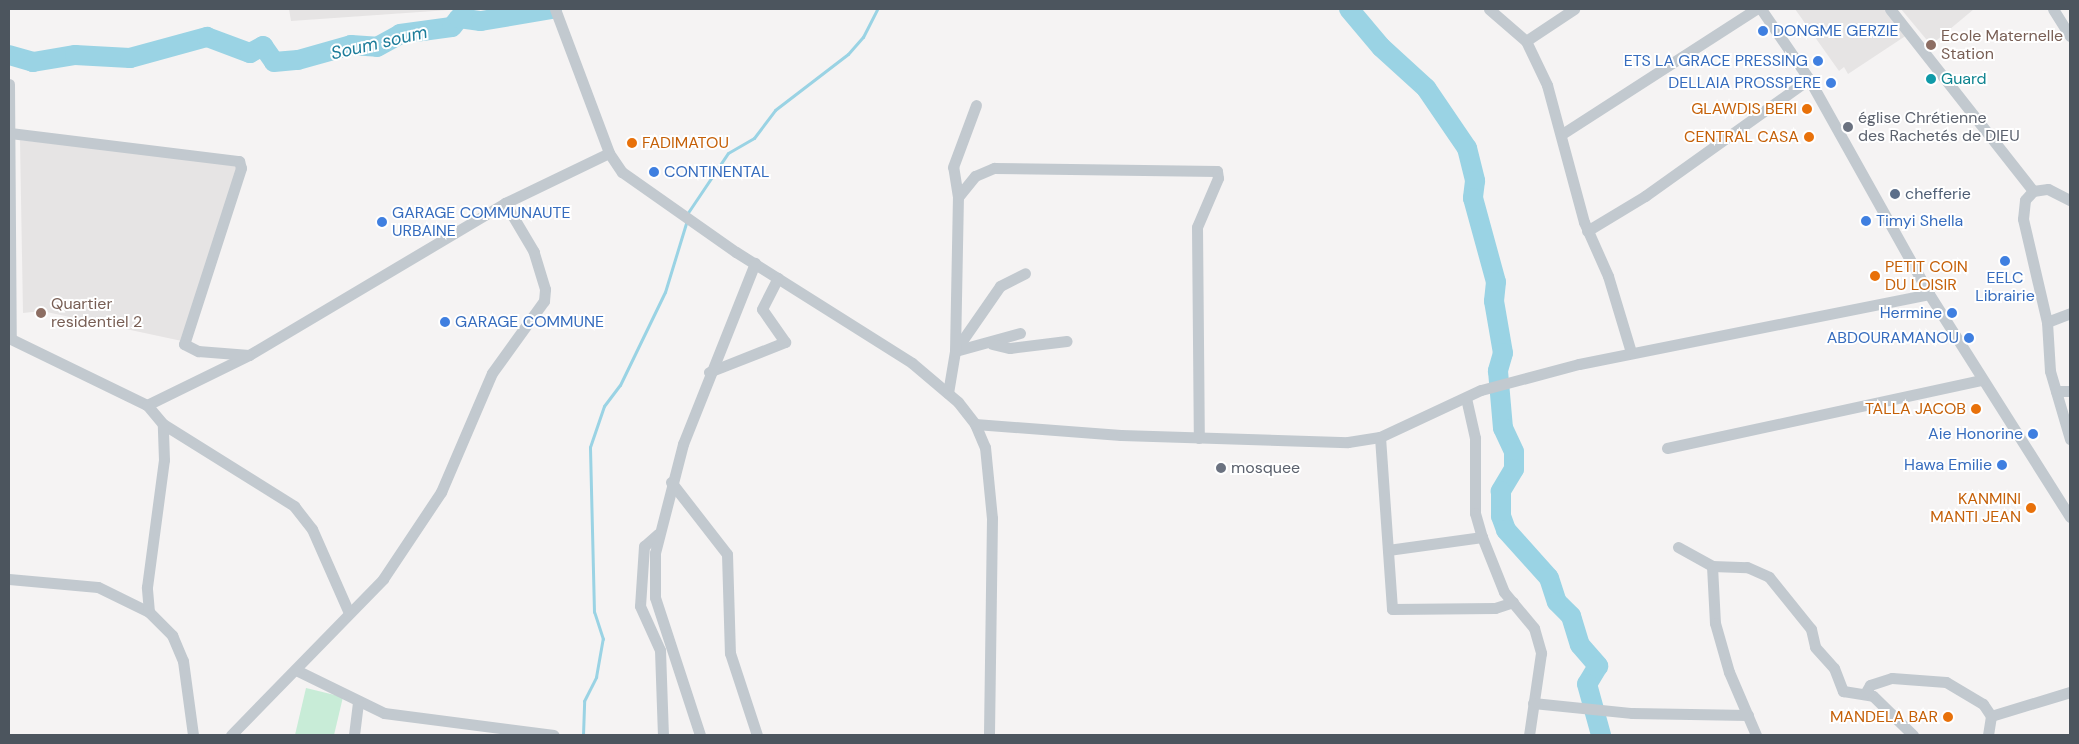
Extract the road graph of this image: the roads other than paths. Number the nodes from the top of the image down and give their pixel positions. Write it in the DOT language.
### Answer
graph roads {
  1 [pos="1488,9"];
  2 [pos="1552,9"];
  3 [pos="1574,9"];
  4 [pos="1756,9"];
  5 [pos="1760,9"];
  6 [pos="1890,9"];
  7 [pos="2053,9"];
  8 [pos="556,13"];
  9 [pos="1556,20"];
  10 [pos="2070,36"];
  11 [pos="1526,41"];
  12 [pos="1809,79"];
  13 [pos="9,84"];
  14 [pos="976,105"];
  15 [pos="10,133"];
  16 [pos="1562,134"];
  17 [pos="609,152"];
  18 [pos="2033,191"];
  19 [pos="958,197"];
  20 [pos="2070,200"];
  21 [pos="505,204"];
  22 [pos="1587,230"];
  23 [pos="755,264"];
  24 [pos="1025,273"];
  25 [pos="778,278"];
  26 [pos="1929,294"];
  27 [pos="2070,313"];
  28 [pos="2047,322"];
  29 [pos="1020,333"];
  30 [pos="1067,341"];
  31 [pos="10,342"];
  32 [pos="990,343"];
  33 [pos="955,350"];
  34 [pos="1631,352"];
  35 [pos="249,355"];
  36 [pos="709,372"];
  37 [pos="1982,380"];
  38 [pos="2056,391"];
  39 [pos="2070,391"];
  40 [pos="948,393"];
  41 [pos="1466,398"];
  42 [pos="148,405"];
  43 [pos="163,424"];
  44 [pos="975,424"];
  45 [pos="1380,437"];
  46 [pos="1199,438"];
  47 [pos="2070,439"];
  48 [pos="1667,448"];
  49 [pos="671,482"];
  50 [pos="2070,517"];
  51 [pos="658,534"];
  52 [pos="1482,537"];
  53 [pos="1678,547"];
  54 [pos="1388,550"];
  55 [pos="1712,566"];
  56 [pos="9,579"];
  57 [pos="1513,602"];
  58 [pos="149,612"];
  59 [pos="349,613"];
  60 [pos="296,670"];
  61 [pos="1866,692"];
  62 [pos="2070,692"];
  63 [pos="358,703"];
  64 [pos="1533,703"];
  65 [pos="1748,715"];
  66 [pos="1991,716"];
  67 [pos="193,735"];
  68 [pos="231,735"];
  69 [pos="354,735"];
  70 [pos="554,735"];
  71 [pos="663,735"];
  72 [pos="700,735"];
  73 [pos="757,735"];
  74 [pos="989,735"];
  75 [pos="1529,735"];
  76 [pos="1756,735"];
  77 [pos="1913,735"];
  78 [pos="1988,735"];
  1 -- 11 [label="street"];
  2 -- 9 [label="street"];
  3 -- 9 [label="street"];
  4 -- 16 [label="street"];
  5 -- 12 [label="street"];
  6 -- 18 [label="street"];
  7 -- 10 [label="street"];
  8 -- 17 [label="street"];
  9 -- 11 [label="street"];
  11 -- 16 [label="street"];
  12 -- 22 [label="street"];
  12 -- 26 [label="street"];
  13 -- 15 [label="street"];
  14 -- 19 [label="street"];
  15 -- 31 [label="street"];
  15 -- 35 [label="street"];
  16 -- 22 [label="street"];
  17 -- 21 [label="street"];
  17 -- 23 [label="street"];
  18 -- 20 [label="street"];
  18 -- 28 [label="street"];
  19 -- 33 [label="street"];
  19 -- 46 [label="street"];
  21 -- 35 [label="street"];
  21 -- 59 [label="street"];
  22 -- 34 [label="street"];
  23 -- 25 [label="street"];
  23 -- 36 [label="street"];
  24 -- 33 [label="street"];
  25 -- 36 [label="street"];
  25 -- 40 [label="street"];
  26 -- 34 [label="street"];
  26 -- 37 [label="street"];
  27 -- 28 [label="street"];
  28 -- 38 [label="street"];
  29 -- 32 [label="street"];
  30 -- 32 [label="street"];
  31 -- 42 [label="street"];
  32 -- 33 [label="street"];
  33 -- 40 [label="street"];
  34 -- 41 [label="street"];
  35 -- 42 [label="street"];
  36 -- 49 [label="street"];
  37 -- 48 [label="street"];
  37 -- 50 [label="street"];
  38 -- 39 [label="street"];
  38 -- 47 [label="street"];
  40 -- 44 [label="street"];
  41 -- 45 [label="street"];
  41 -- 52 [label="street"];
  42 -- 43 [label="street"];
  43 -- 58 [label="street"];
  43 -- 59 [label="street"];
  44 -- 46 [label="street"];
  44 -- 74 [label="street"];
  45 -- 46 [label="street"];
  45 -- 54 [label="street"];
  49 -- 51 [label="street"];
  49 -- 73 [label="street"];
  51 -- 71 [label="street"];
  51 -- 72 [label="street"];
  52 -- 54 [label="street"];
  52 -- 57 [label="street"];
  53 -- 55 [label="street"];
  54 -- 57 [label="street"];
  55 -- 61 [label="street"];
  55 -- 65 [label="street"];
  56 -- 58 [label="street"];
  57 -- 64 [label="street"];
  58 -- 67 [label="street"];
  59 -- 60 [label="street"];
  60 -- 63 [label="street"];
  60 -- 68 [label="street"];
  61 -- 66 [label="street"];
  61 -- 77 [label="street"];
  62 -- 66 [label="street"];
  63 -- 69 [label="street"];
  63 -- 70 [label="street"];
  64 -- 65 [label="street"];
  64 -- 75 [label="street"];
  65 -- 76 [label="street"];
  66 -- 78 [label="street"];
}
